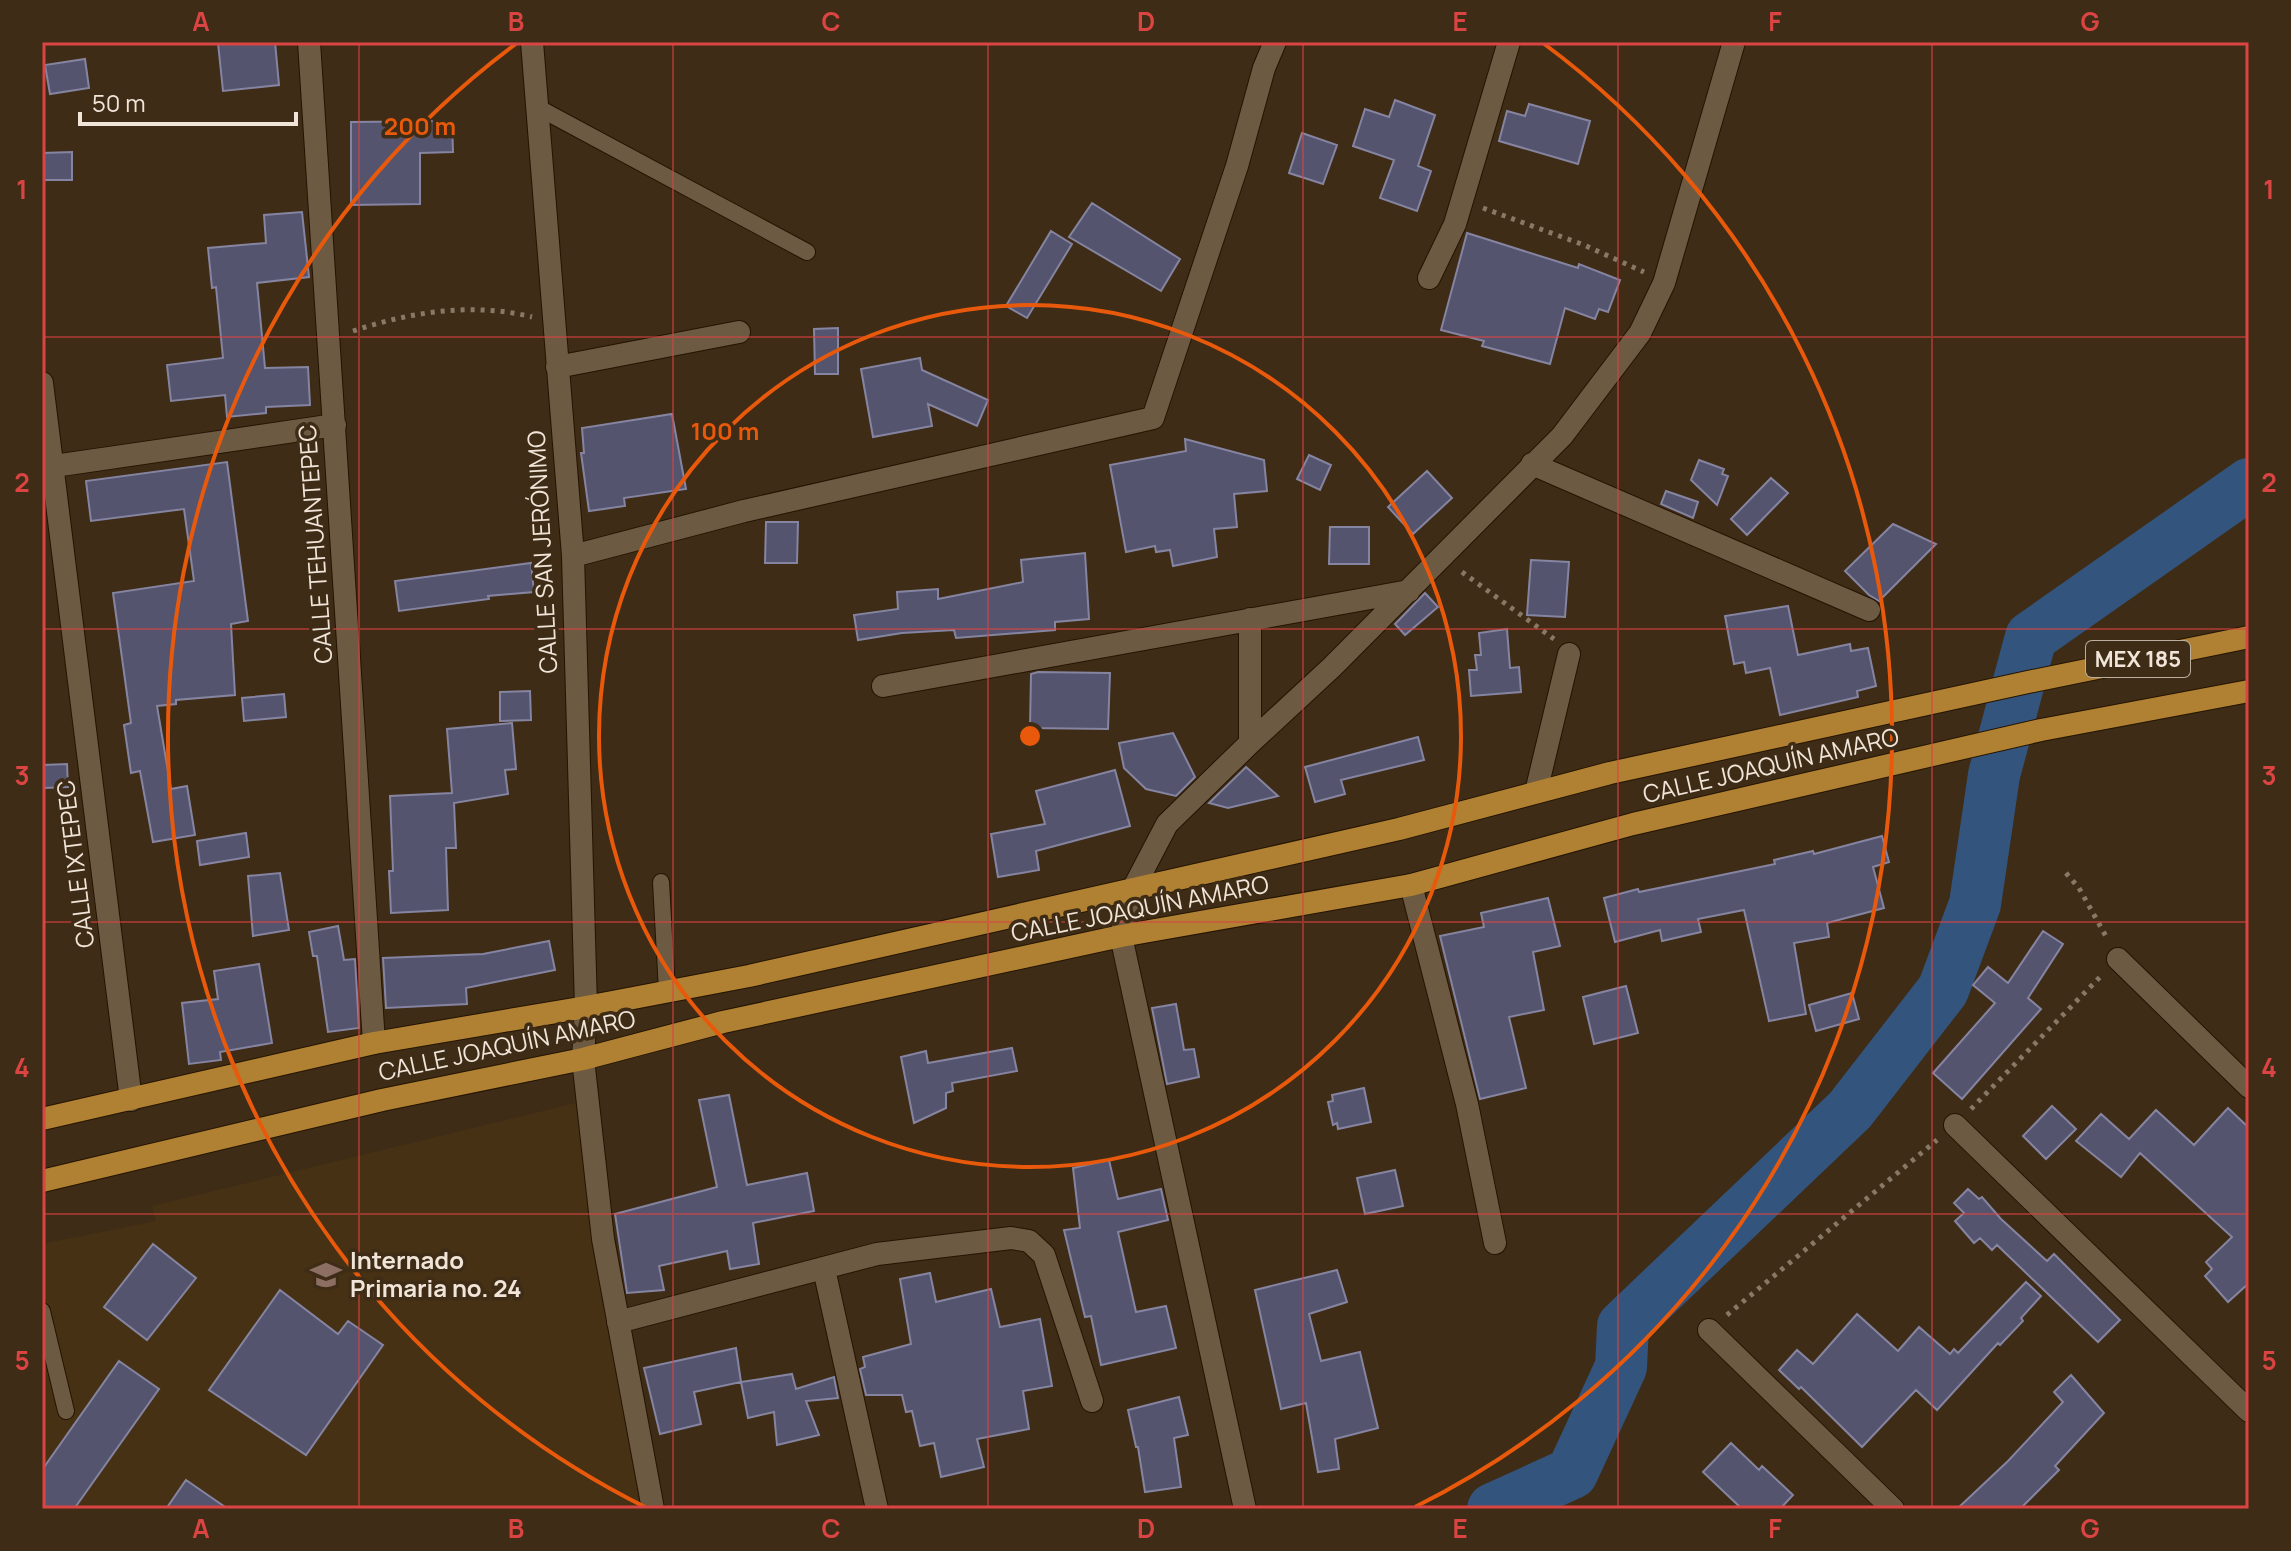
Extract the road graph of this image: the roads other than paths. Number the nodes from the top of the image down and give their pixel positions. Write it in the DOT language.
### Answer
graph roads {
  1 [pos="309,42"];
  2 [pos="532,42"];
  3 [pos="1275,42"];
  4 [pos="1509,42"];
  5 [pos="1734,42"];
  6 [pos="537,107"];
  7 [pos="807,252"];
  8 [pos="1429,278"];
  9 [pos="739,332"];
  10 [pos="557,367"];
  11 [pos="42,383"];
  12 [pos="335,425"];
  13 [pos="1532,464"];
  14 [pos="54,466"];
  15 [pos="573,556"];
  16 [pos="1409,591"];
  17 [pos="1869,610"];
  18 [pos="1250,619"];
  19 [pos="2249,637"];
  20 [pos="1569,654"];
  21 [pos="883,686"];
  22 [pos="2249,691"];
  23 [pos="1250,743"];
  24 [pos="1536,792"];
  25 [pos="661,882"];
  26 [pos="1411,885"];
  27 [pos="1133,889"];
  28 [pos="1121,936"];
  29 [pos="2118,959"];
  30 [pos="667,991"];
  31 [pos="586,1007"];
  32 [pos="374,1043"];
  33 [pos="583,1059"];
  34 [pos="2249,1087"];
  35 [pos="131,1100"];
  36 [pos="42,1119"];
  37 [pos="1955,1125"];
  38 [pos="42,1181"];
  39 [pos="1495,1243"];
  40 [pos="824,1269"];
  41 [pos="42,1311"];
  42 [pos="618,1322"];
  43 [pos="1709,1330"];
  44 [pos="1092,1401"];
  45 [pos="66,1411"];
  46 [pos="2249,1411"];
  47 [pos="653,1509"];
  48 [pos="877,1509"];
  49 [pos="1245,1509"];
  50 [pos="1893,1509"];
  1 -- 12 [label="street, CALLE TEHUANTEPEC"];
  2 -- 6 [label="street, CALLE SAN JERÓNIMO"];
  3 -- 15 [label="street"];
  4 -- 8 [label="street"];
  5 -- 13 [label="street"];
  6 -- 7 [label="lane"];
  6 -- 10 [label="street, CALLE SAN JERÓNIMO"];
  9 -- 10 [label="street"];
  10 -- 15 [label="street, CALLE SAN JERÓNIMO"];
  11 -- 14 [label="street, CALLE IXTEPEC"];
  12 -- 14 [label="street"];
  12 -- 32 [label="street, CALLE TEHUANTEPEC"];
  13 -- 16 [label="street"];
  13 -- 17 [label="street"];
  14 -- 35 [label="street, CALLE IXTEPEC"];
  15 -- 31 [label="street, CALLE SAN JERÓNIMO"];
  16 -- 18 [label="street"];
  16 -- 23 [label="street"];
  18 -- 21 [label="street"];
  18 -- 23 [label="street"];
  19 -- 24 [label="main road, CALLE JOAQUÍN AMARO / MEX 185"];
  20 -- 24 [label="street"];
  22 -- 26 [label="main road, CALLE JOAQUÍN AMARO / MEX 185"];
  23 -- 27 [label="street"];
  24 -- 27 [label="main road, CALLE JOAQUÍN AMARO"];
  25 -- 30 [label="lane"];
  26 -- 28 [label="main road, CALLE JOAQUÍN AMARO"];
  26 -- 39 [label="street"];
  27 -- 28 [label="street"];
  27 -- 30 [label="main road, CALLE JOAQUÍN AMARO"];
  28 -- 33 [label="main road, CALLE JOAQUÍN AMARO"];
  28 -- 49 [label="street"];
  29 -- 34 [label="street"];
  30 -- 31 [label="main road, CALLE JOAQUÍN AMARO"];
  31 -- 32 [label="main road, CALLE JOAQUÍN AMARO"];
  31 -- 33 [label="street, CALLE SAN JERÓNIMO"];
  32 -- 35 [label="main road, CALLE JOAQUÍN AMARO"];
  33 -- 38 [label="main road, CALLE JOAQUÍN AMARO"];
  33 -- 42 [label="street, CALLE SAN JERÓNIMO"];
  35 -- 36 [label="main road, CALLE JOAQUÍN AMARO"];
  37 -- 46 [label="street"];
  40 -- 42 [label="street"];
  40 -- 44 [label="street"];
  40 -- 48 [label="street"];
  41 -- 45 [label="lane"];
  42 -- 47 [label="street, CALLE SAN JERÓNIMO"];
  43 -- 50 [label="street"];
}
